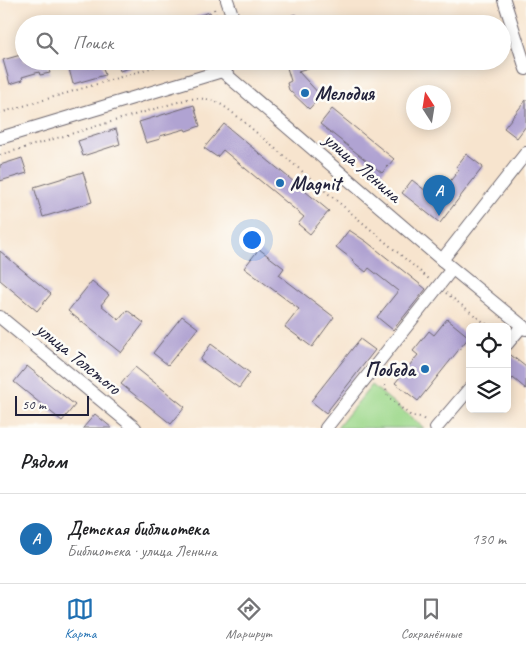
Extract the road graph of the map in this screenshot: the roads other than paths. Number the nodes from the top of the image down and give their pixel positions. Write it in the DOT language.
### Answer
graph roads {
  1 [pos="227,0"];
  2 [pos="504,0"];
  3 [pos="232,15"];
  4 [pos="509,15"];
  5 [pos="511,22"];
  6 [pos="526,69"];
  7 [pos="222,71"];
  8 [pos="0,138"];
  9 [pos="526,153"];
  10 [pos="442,260"];
  11 [pos="452,269"];
  12 [pos="0,317"];
  13 [pos="524,328"];
  14 [pos="511,340"];
  15 [pos="466,393"];
  16 [pos="135,428"];
  17 [pos="326,428"];
  18 [pos="436,428"];
  1 -- 3 [label="street"];
  2 -- 4 [label="street"];
  5 -- 6 [label="street"];
  7 -- 8 [label="street"];
  7 -- 10 [label="street, улица Ленина"];
  9 -- 10 [label="street"];
  10 -- 11 [label="street, улица Ленина"];
  11 -- 13 [label="street, улица Ленина"];
  11 -- 17 [label="street"];
  12 -- 16 [label="street, улица Толстого"];
  13 -- 14 [label="street"];
  15 -- 18 [label="street"];
}
